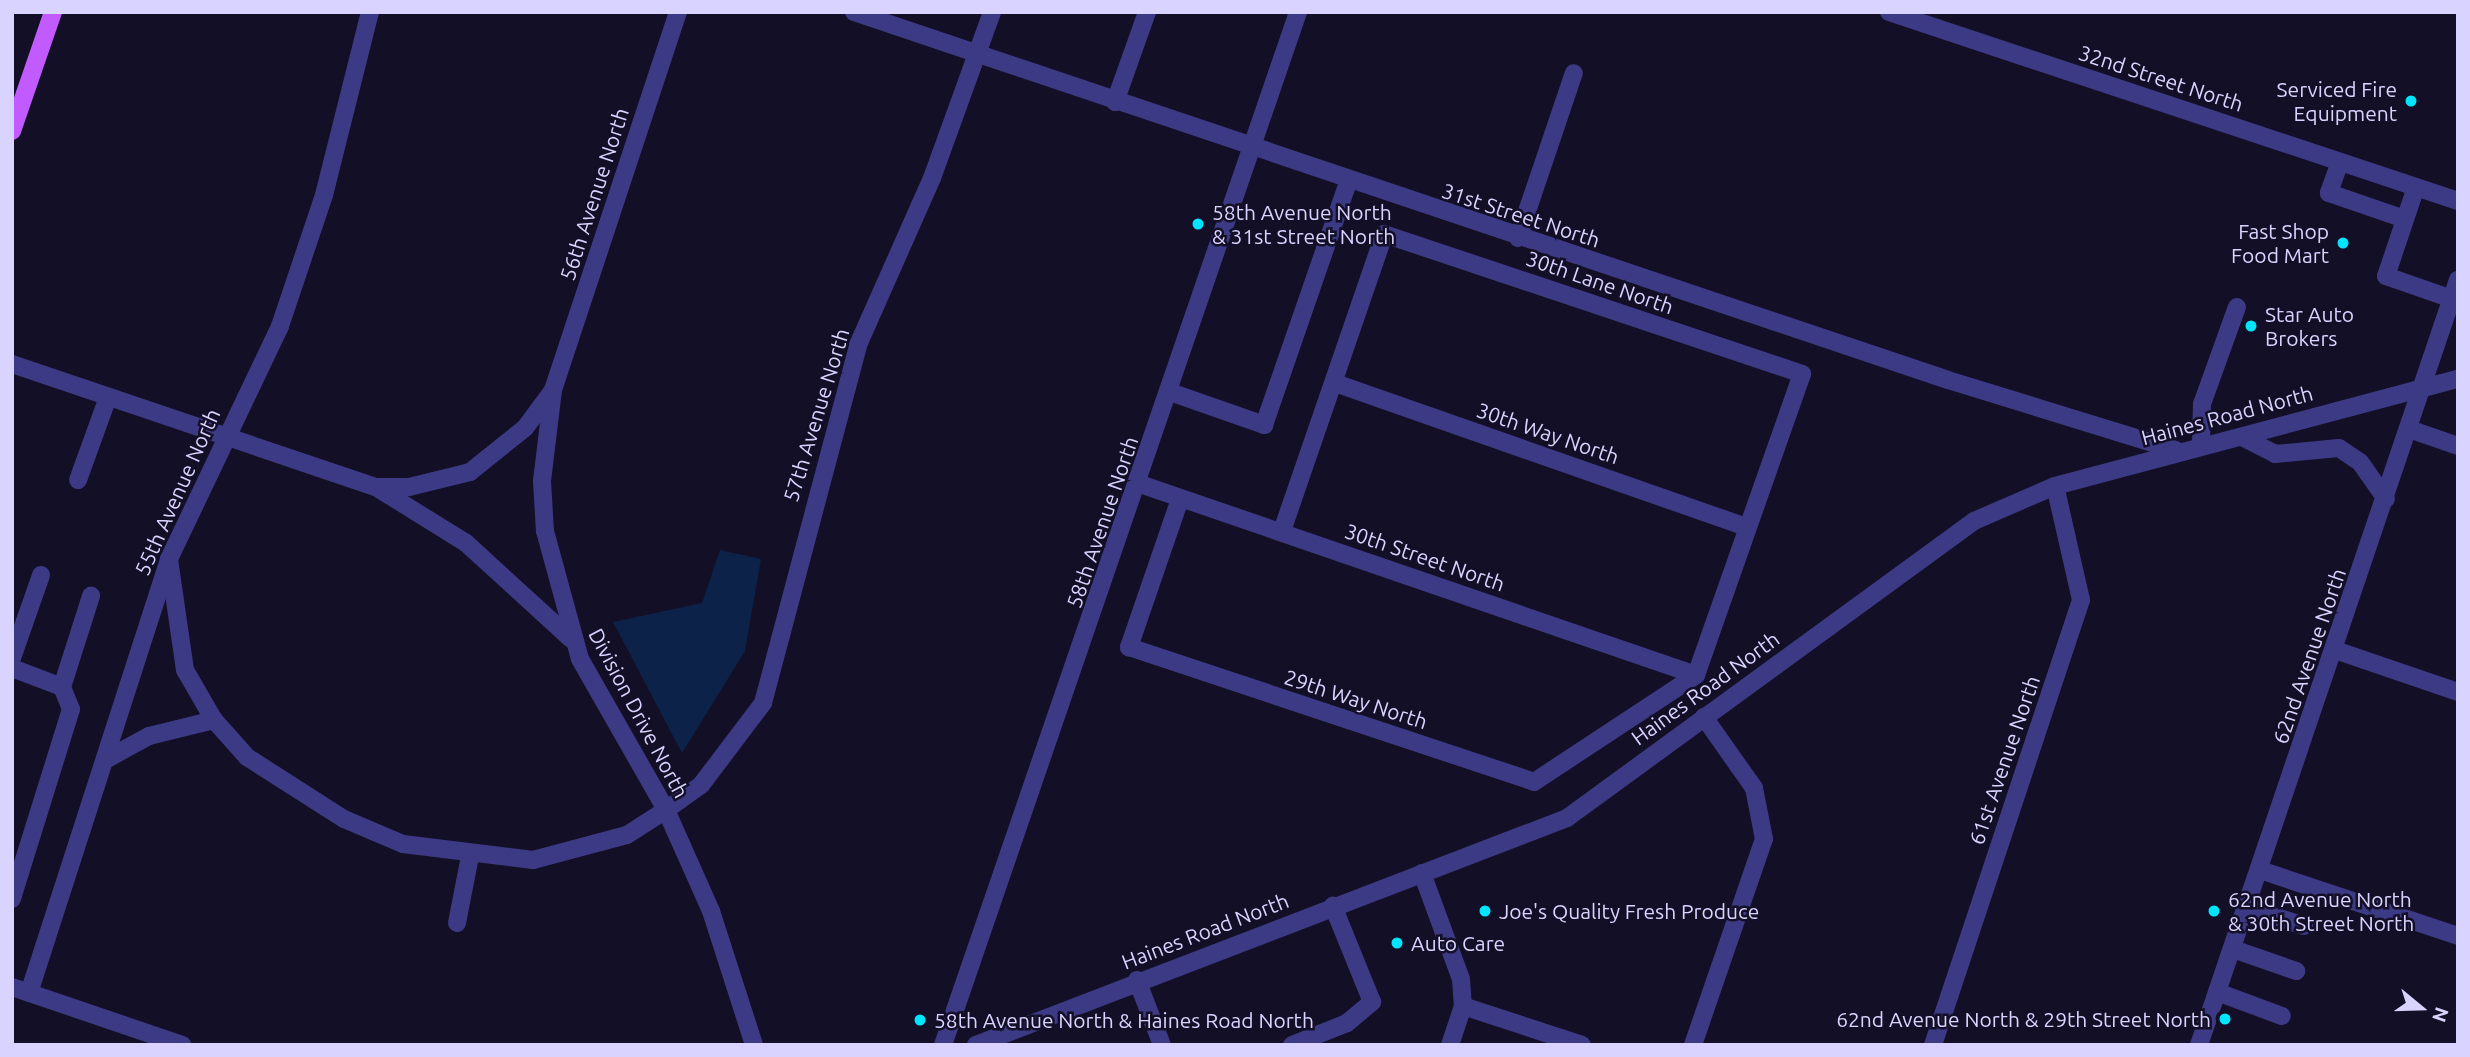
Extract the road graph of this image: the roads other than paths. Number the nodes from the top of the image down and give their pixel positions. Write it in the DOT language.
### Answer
graph roads {
  1 [pos="52,12"];
  2 [pos="370,12"];
  3 [pos="678,12"];
  4 [pos="854,12"];
  5 [pos="992,12"];
  6 [pos="1147,12"];
  7 [pos="1298,12"];
  8 [pos="1889,12"];
  9 [pos="978,54"];
  10 [pos="1574,73"];
  11 [pos="1115,102"];
  12 [pos="12,131"];
  13 [pos="1251,149"];
  14 [pos="2340,162"];
  15 [pos="1348,182"];
  16 [pos="2416,187"];
  17 [pos="2458,201"];
  18 [pos="2406,219"];
  19 [pos="1518,238"];
  20 [pos="2458,280"];
  21 [pos="2452,299"];
  22 [pos="2237,307"];
  23 [pos="12,364"];
  24 [pos="2458,379"];
  25 [pos="1335,383"];
  26 [pos="2423,387"];
  27 [pos="553,390"];
  28 [pos="1171,392"];
  29 [pos="108,397"];
  30 [pos="2409,429"];
  31 [pos="225,437"];
  32 [pos="2242,437"];
  33 [pos="2201,444"];
  34 [pos="2458,446"];
  35 [pos="2177,450"];
  36 [pos="78,480"];
  37 [pos="1140,484"];
  38 [pos="2054,486"];
  39 [pos="376,487"];
  40 [pos="1180,499"];
  41 [pos="2386,499"];
  42 [pos="1747,527"];
  43 [pos="1282,531"];
  44 [pos="169,559"];
  45 [pos="41,575"];
  46 [pos="91,596"];
  47 [pos="573,641"];
  48 [pos="2335,650"];
  49 [pos="12,658"];
  50 [pos="12,668"];
  51 [pos="1696,675"];
  52 [pos="62,687"];
  53 [pos="2458,692"];
  54 [pos="1704,717"];
  55 [pos="214,720"];
  56 [pos="107,759"];
  57 [pos="666,810"];
  58 [pos="470,856"];
  59 [pos="2260,870"];
  60 [pos="1422,873"];
  61 [pos="12,899"];
  62 [pos="1334,906"];
  63 [pos="2247,907"];
  64 [pos="457,923"];
  65 [pos="2304,926"];
  66 [pos="2458,936"];
  67 [pos="2233,949"];
  68 [pos="2296,971"];
  69 [pos="1137,980"];
  70 [pos="21,990"];
  71 [pos="2217,992"];
  72 [pos="1463,1006"];
  73 [pos="2283,1016"];
  74 [pos="182,1045"];
  75 [pos="754,1045"];
  76 [pos="943,1045"];
  77 [pos="976,1045"];
  78 [pos="1162,1045"];
  79 [pos="1292,1045"];
  80 [pos="1450,1045"];
  81 [pos="1582,1045"];
  82 [pos="1693,1045"];
  83 [pos="1933,1045"];
  84 [pos="2199,1045"];
  1 -- 12 [label="main road"];
  2 -- 31 [label="street, 55th Avenue North"];
  3 -- 27 [label="street, 56th Avenue North"];
  4 -- 9 [label="street, 31st Street North"];
  5 -- 9 [label="street, 57th Avenue North"];
  6 -- 11 [label="street"];
  7 -- 13 [label="street, 58th Avenue North"];
  8 -- 14 [label="street, 32nd Street North"];
  9 -- 11 [label="street, 31st Street North"];
  9 -- 57 [label="street, 57th Avenue North"];
  10 -- 19 [label="street"];
  11 -- 13 [label="street, 31st Street North"];
  13 -- 15 [label="street, 31st Street North"];
  13 -- 28 [label="street, 58th Avenue North"];
  14 -- 16 [label="street, 32nd Street North"];
  14 -- 18 [label="street"];
  15 -- 19 [label="street, 31st Street North"];
  15 -- 28 [label="street"];
  16 -- 17 [label="street, 32nd Street North"];
  16 -- 18 [label="street"];
  18 -- 21 [label="street"];
  19 -- 35 [label="street, 31st Street North"];
  20 -- 21 [label="street, 62nd Avenue North"];
  21 -- 26 [label="street, 62nd Avenue North"];
  22 -- 33 [label="street"];
  23 -- 29 [label="street"];
  24 -- 26 [label="street, Haines Road North"];
  25 -- 42 [label="street, 30th Way North"];
  25 -- 42 [label="street, 30th Lane North"];
  25 -- 43 [label="street"];
  26 -- 30 [label="street, 62nd Avenue North"];
  26 -- 32 [label="street, Haines Road North"];
  27 -- 39 [label="street"];
  27 -- 47 [label="street, Division Drive North"];
  28 -- 37 [label="street, 58th Avenue North"];
  29 -- 31 [label="street"];
  29 -- 36 [label="street"];
  30 -- 34 [label="street"];
  30 -- 41 [label="street, 62nd Avenue North"];
  31 -- 39 [label="street"];
  31 -- 44 [label="street, 55th Avenue North"];
  32 -- 33 [label="street, Haines Road North"];
  32 -- 41 [label="street"];
  33 -- 35 [label="street, Haines Road North"];
  35 -- 38 [label="street, Haines Road North"];
  37 -- 40 [label="street, 30th Street North"];
  37 -- 76 [label="street, 58th Avenue North"];
  38 -- 54 [label="street, Haines Road North"];
  38 -- 83 [label="street, 61st Avenue North"];
  39 -- 47 [label="street"];
  40 -- 43 [label="street, 30th Street North"];
  40 -- 51 [label="street, 29th Way North"];
  41 -- 48 [label="street, 62nd Avenue North"];
  42 -- 51 [label="street"];
  43 -- 51 [label="street, 30th Street North"];
  44 -- 55 [label="street, 57th Avenue North"];
  44 -- 56 [label="street, 55th Avenue North"];
  45 -- 49 [label="street"];
  46 -- 52 [label="street"];
  47 -- 57 [label="street, Division Drive North"];
  48 -- 53 [label="street"];
  48 -- 59 [label="street, 62nd Avenue North"];
  50 -- 52 [label="street"];
  52 -- 61 [label="street"];
  54 -- 60 [label="street, Haines Road North"];
  54 -- 82 [label="street"];
  55 -- 56 [label="street"];
  55 -- 58 [label="street, 57th Avenue North"];
  56 -- 70 [label="street, 55th Avenue North"];
  57 -- 58 [label="street, 57th Avenue North"];
  57 -- 75 [label="street, Division Drive North"];
  58 -- 64 [label="street"];
  59 -- 63 [label="street, 62nd Avenue North"];
  59 -- 66 [label="street"];
  60 -- 62 [label="street, Haines Road North"];
  60 -- 72 [label="street"];
  62 -- 69 [label="street, Haines Road North"];
  62 -- 79 [label="street"];
  63 -- 65 [label="street"];
  63 -- 67 [label="street, 62nd Avenue North"];
  67 -- 68 [label="street"];
  67 -- 71 [label="street, 62nd Avenue North"];
  69 -- 77 [label="street, Haines Road North"];
  69 -- 78 [label="street"];
  70 -- 74 [label="street"];
  71 -- 73 [label="street"];
  71 -- 84 [label="street, 62nd Avenue North"];
  72 -- 80 [label="street"];
  72 -- 81 [label="street"];
}
